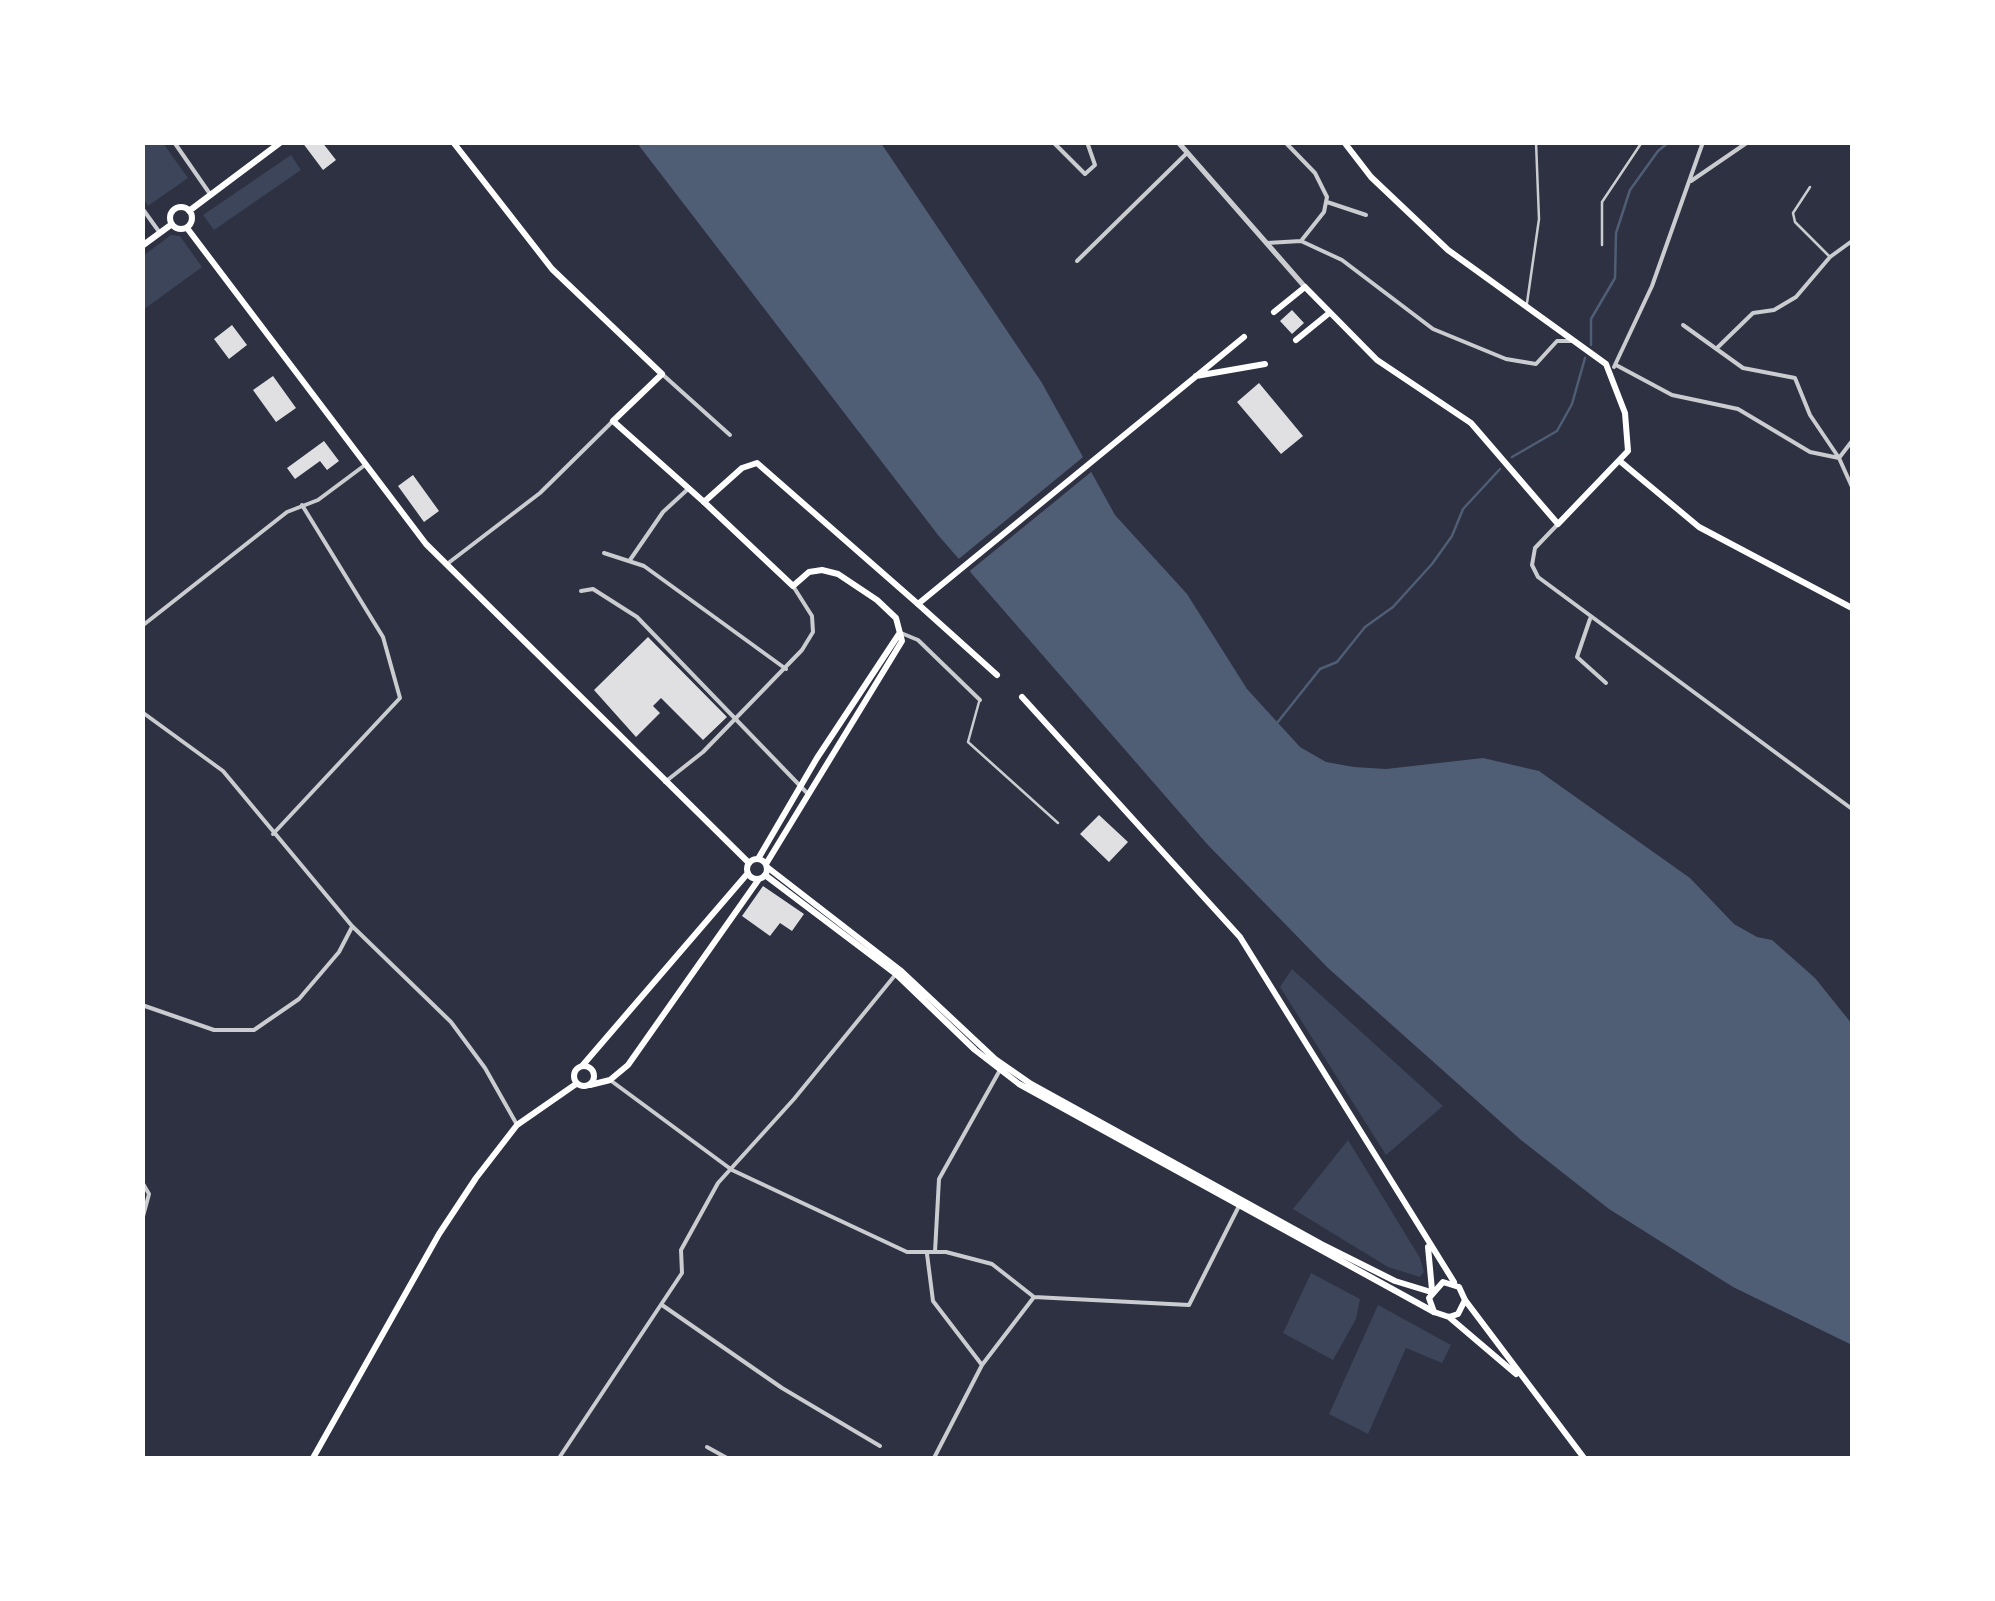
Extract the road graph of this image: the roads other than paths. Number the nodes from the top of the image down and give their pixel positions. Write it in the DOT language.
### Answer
graph roads {
  1 [pos="174,142"];
  2 [pos="281,142"];
  3 [pos="453,142"];
  4 [pos="1053,142"];
  5 [pos="1087,142"];
  6 [pos="1178,142"];
  7 [pos="1285,142"];
  8 [pos="1344,142"];
  9 [pos="1536,142"];
  10 [pos="1642,142"];
  11 [pos="1703,142"];
  12 [pos="1748,142"];
  13 [pos="1187,153"];
  14 [pos="1692,181"];
  15 [pos="1810,187"];
  16 [pos="210,194"];
  17 [pos="1327,202"];
  18 [pos="142,208"];
  19 [pos="189,211"];
  20 [pos="1366,215"];
  21 [pos="172,224"];
  22 [pos="187,228"];
  23 [pos="160,233"];
  24 [pos="1301,241"];
  25 [pos="1852,241"];
  26 [pos="1267,242"];
  27 [pos="1602,245"];
  28 [pos="142,246"];
  29 [pos="1830,257"];
  30 [pos="1077,261"];
  31 [pos="1306,287"];
  32 [pos="1527,309"];
  33 [pos="1274,312"];
  34 [pos="1328,314"];
  35 [pos="1682,325"];
  36 [pos="1244,337"];
  37 [pos="1296,340"];
  38 [pos="1576,342"];
  39 [pos="1717,348"];
  40 [pos="1265,364"];
  41 [pos="1614,368"];
  42 [pos="662,374"];
  43 [pos="1194,376"];
  44 [pos="613,421"];
  45 [pos="730,435"];
  46 [pos="1852,441"];
  47 [pos="1839,458"];
  48 [pos="1620,462"];
  49 [pos="364,465"];
  50 [pos="1852,487"];
  51 [pos="688,489"];
  52 [pos="704,502"];
  53 [pos="302,506"];
  54 [pos="1558,524"];
  55 [pos="604,553"];
  56 [pos="630,560"];
  57 [pos="445,566"];
  58 [pos="793,586"];
  59 [pos="581,592"];
  60 [pos="918,604"];
  61 [pos="1852,608"];
  62 [pos="1591,618"];
  63 [pos="142,626"];
  64 [pos="900,632"];
  65 [pos="786,669"];
  66 [pos="997,675"];
  67 [pos="1606,683"];
  68 [pos="1022,698"];
  69 [pos="980,700"];
  70 [pos="142,712"];
  71 [pos="735,718"];
  72 [pos="665,782"];
  73 [pos="804,790"];
  74 [pos="1852,809"];
  75 [pos="1058,823"];
  76 [pos="272,834"];
  77 [pos="749,863"];
  78 [pos="763,869"];
  79 [pos="748,874"];
  80 [pos="352,926"];
  81 [pos="896,974"];
  82 [pos="142,1005"];
  83 [pos="582,1066"];
  84 [pos="1001,1068"];
  85 [pos="610,1080"];
  86 [pos="576,1084"];
  87 [pos="590,1085"];
  88 [pos="517,1125"];
  89 [pos="732,1170"];
  90 [pos="142,1182"];
  91 [pos="1241,1204"];
  92 [pos="142,1220"];
  93 [pos="1428,1246"];
  94 [pos="936,1252"];
  95 [pos="927,1254"];
  96 [pos="1454,1282"];
  97 [pos="1432,1291"];
  98 [pos="1034,1296"];
  99 [pos="1464,1300"];
  100 [pos="662,1304"];
  101 [pos="1434,1312"];
  102 [pos="1449,1317"];
  103 [pos="982,1365"];
  104 [pos="1528,1384"];
  105 [pos="880,1446"];
  106 [pos="708,1447"];
  107 [pos="313,1458"];
  108 [pos="560,1458"];
  109 [pos="727,1458"];
  110 [pos="934,1458"];
  111 [pos="1584,1458"];
  1 -- 16 [label="street"];
  2 -- 16 [label="main road"];
  3 -- 42 [label="main road"];
  4 -- 5 [label="street"];
  6 -- 13 [label="street"];
  7 -- 17 [label="street"];
  8 -- 32 [label="main road"];
  9 -- 32 [label="lane"];
  10 -- 27 [label="lane"];
  11 -- 14 [label="street"];
  12 -- 14 [label="street"];
  13 -- 26 [label="street"];
  13 -- 30 [label="street"];
  14 -- 41 [label="street"];
  15 -- 29 [label="lane"];
  16 -- 19 [label="main road"];
  17 -- 20 [label="street"];
  17 -- 24 [label="street"];
  18 -- 23 [label="street"];
  19 -- 21 [label="main road"];
  19 -- 22 [label="main road"];
  21 -- 22 [label="main road"];
  21 -- 23 [label="main road"];
  22 -- 49 [label="main road"];
  23 -- 28 [label="main road"];
  24 -- 26 [label="street"];
  24 -- 38 [label="street"];
  25 -- 29 [label="street"];
  26 -- 31 [label="street"];
  29 -- 39 [label="street"];
  31 -- 33 [label="main road"];
  31 -- 34 [label="main road"];
  32 -- 38 [label="main road"];
  34 -- 37 [label="main road"];
  34 -- 54 [label="main road"];
  35 -- 39 [label="street"];
  36 -- 43 [label="main road"];
  38 -- 41 [label="main road"];
  39 -- 47 [label="street"];
  40 -- 43 [label="main road"];
  41 -- 47 [label="street"];
  41 -- 48 [label="main road"];
  42 -- 44 [label="main road"];
  42 -- 45 [label="street"];
  43 -- 60 [label="main road"];
  44 -- 51 [label="main road"];
  44 -- 57 [label="street"];
  46 -- 47 [label="street"];
  47 -- 50 [label="street"];
  48 -- 54 [label="main road"];
  48 -- 61 [label="main road"];
  49 -- 53 [label="street"];
  49 -- 57 [label="main road"];
  51 -- 52 [label="main road"];
  51 -- 56 [label="street"];
  52 -- 58 [label="main road"];
  52 -- 60 [label="main road"];
  53 -- 63 [label="street"];
  53 -- 76 [label="street"];
  54 -- 62 [label="street"];
  55 -- 56 [label="street"];
  56 -- 65 [label="street"];
  57 -- 72 [label="main road"];
  58 -- 64 [label="main road"];
  58 -- 65 [label="street"];
  59 -- 71 [label="street"];
  60 -- 66 [label="main road"];
  62 -- 67 [label="street"];
  62 -- 74 [label="street"];
  64 -- 69 [label="street"];
  64 -- 73 [label="main road"];
  65 -- 71 [label="street"];
  68 -- 93 [label="main road"];
  69 -- 75 [label="lane"];
  70 -- 76 [label="street"];
  71 -- 72 [label="street"];
  71 -- 73 [label="street"];
  72 -- 77 [label="main road"];
  73 -- 78 [label="main road"];
  76 -- 80 [label="street"];
  77 -- 78 [label="main road"];
  77 -- 79 [label="main road"];
  78 -- 79 [label="main road"];
  78 -- 81 [label="main road"];
  78 -- 84 [label="main road"];
  78 -- 85 [label="main road"];
  79 -- 83 [label="main road"];
  80 -- 82 [label="street"];
  80 -- 88 [label="street"];
  81 -- 84 [label="main road"];
  81 -- 89 [label="street"];
  83 -- 86 [label="main road"];
  83 -- 87 [label="main road"];
  84 -- 91 [label="main road"];
  84 -- 94 [label="street"];
  85 -- 87 [label="main road"];
  85 -- 89 [label="street"];
  86 -- 87 [label="main road"];
  86 -- 88 [label="main road"];
  88 -- 107 [label="main road"];
  89 -- 95 [label="street"];
  89 -- 100 [label="street"];
  90 -- 92 [label="street"];
  91 -- 97 [label="main road"];
  91 -- 98 [label="street"];
  91 -- 101 [label="main road"];
  93 -- 96 [label="main road"];
  93 -- 97 [label="main road"];
  94 -- 95 [label="street"];
  94 -- 98 [label="street"];
  95 -- 103 [label="street"];
  96 -- 97 [label="main road"];
  96 -- 99 [label="main road"];
  97 -- 101 [label="main road"];
  98 -- 103 [label="street"];
  99 -- 102 [label="main road"];
  99 -- 104 [label="main road"];
  100 -- 105 [label="street"];
  100 -- 108 [label="street"];
  101 -- 102 [label="main road"];
  102 -- 104 [label="main road"];
  103 -- 110 [label="street"];
  104 -- 111 [label="main road"];
  106 -- 109 [label="street"];
}
